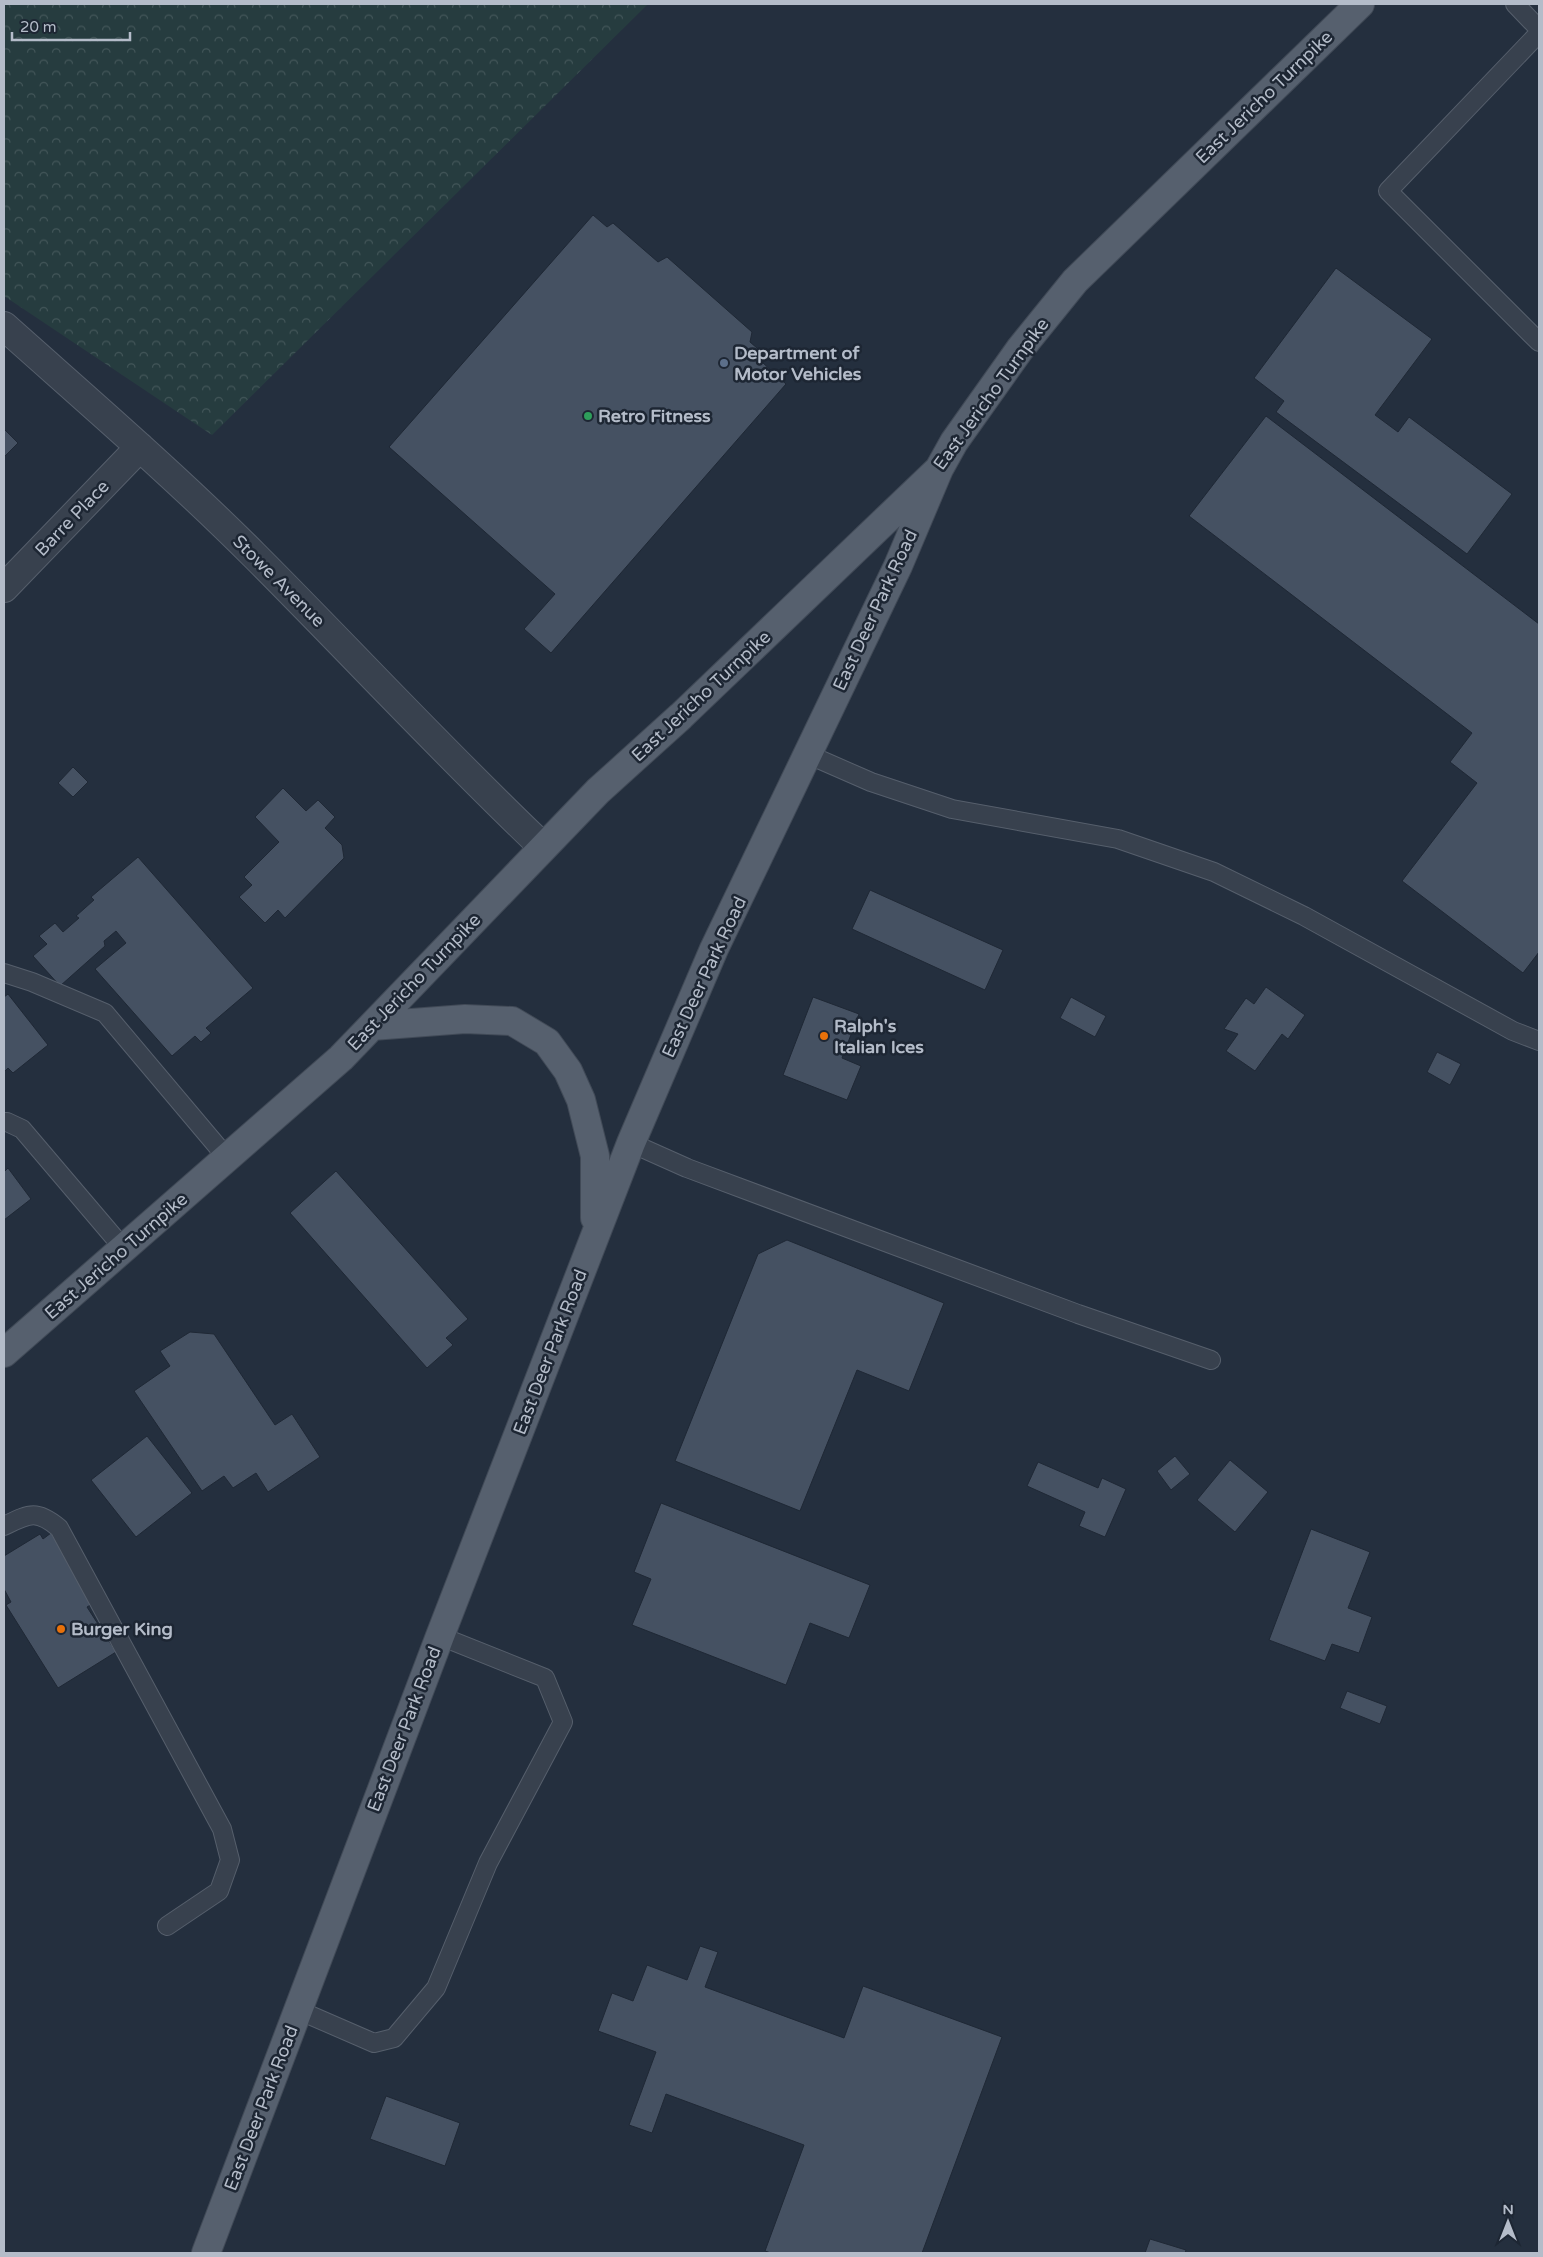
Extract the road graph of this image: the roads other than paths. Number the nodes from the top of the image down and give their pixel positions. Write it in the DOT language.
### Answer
graph roads {
  1 [pos="1360,4"];
  2 [pos="1515,4"];
  3 [pos="1539,29"];
  4 [pos="1539,33"];
  5 [pos="4,326"];
  6 [pos="1539,342"];
  7 [pos="140,447"];
  8 [pos="939,469"];
  9 [pos="4,588"];
  10 [pos="807,754"];
  11 [pos="543,847"];
  12 [pos="4,973"];
  13 [pos="372,1026"];
  14 [pos="1539,1041"];
  15 [pos="4,1122"];
  16 [pos="631,1143"];
  17 [pos="228,1159"];
  18 [pos="595,1234"];
  19 [pos="124,1249"];
  20 [pos="4,1353"];
  21 [pos="1211,1360"];
  22 [pos="4,1526"];
  23 [pos="440,1636"];
  24 [pos="167,1926"];
  25 [pos="298,2010"];
  26 [pos="206,2253"];
  1 -- 8 [label="main road, East Jericho Turnpike"];
  2 -- 3 [label="lane"];
  4 -- 6 [label="lane"];
  5 -- 7 [label="street, Stowe Avenue"];
  7 -- 9 [label="street, Barre Place"];
  7 -- 11 [label="street, Stowe Avenue"];
  8 -- 10 [label="main road, East Deer Park Road"];
  8 -- 11 [label="main road, East Jericho Turnpike"];
  10 -- 14 [label="lane"];
  10 -- 16 [label="main road, East Deer Park Road"];
  11 -- 13 [label="main road, East Jericho Turnpike"];
  12 -- 17 [label="lane"];
  13 -- 17 [label="main road, East Jericho Turnpike"];
  13 -- 18 [label="main road"];
  15 -- 19 [label="lane"];
  16 -- 18 [label="main road, East Deer Park Road"];
  16 -- 21 [label="lane"];
  17 -- 19 [label="main road, East Jericho Turnpike"];
  18 -- 23 [label="main road, East Deer Park Road"];
  19 -- 20 [label="main road, East Jericho Turnpike"];
  22 -- 24 [label="lane"];
  23 -- 25 [label="main road, East Deer Park Road"];
  23 -- 25 [label="lane"];
  25 -- 26 [label="main road, East Deer Park Road"];
}
